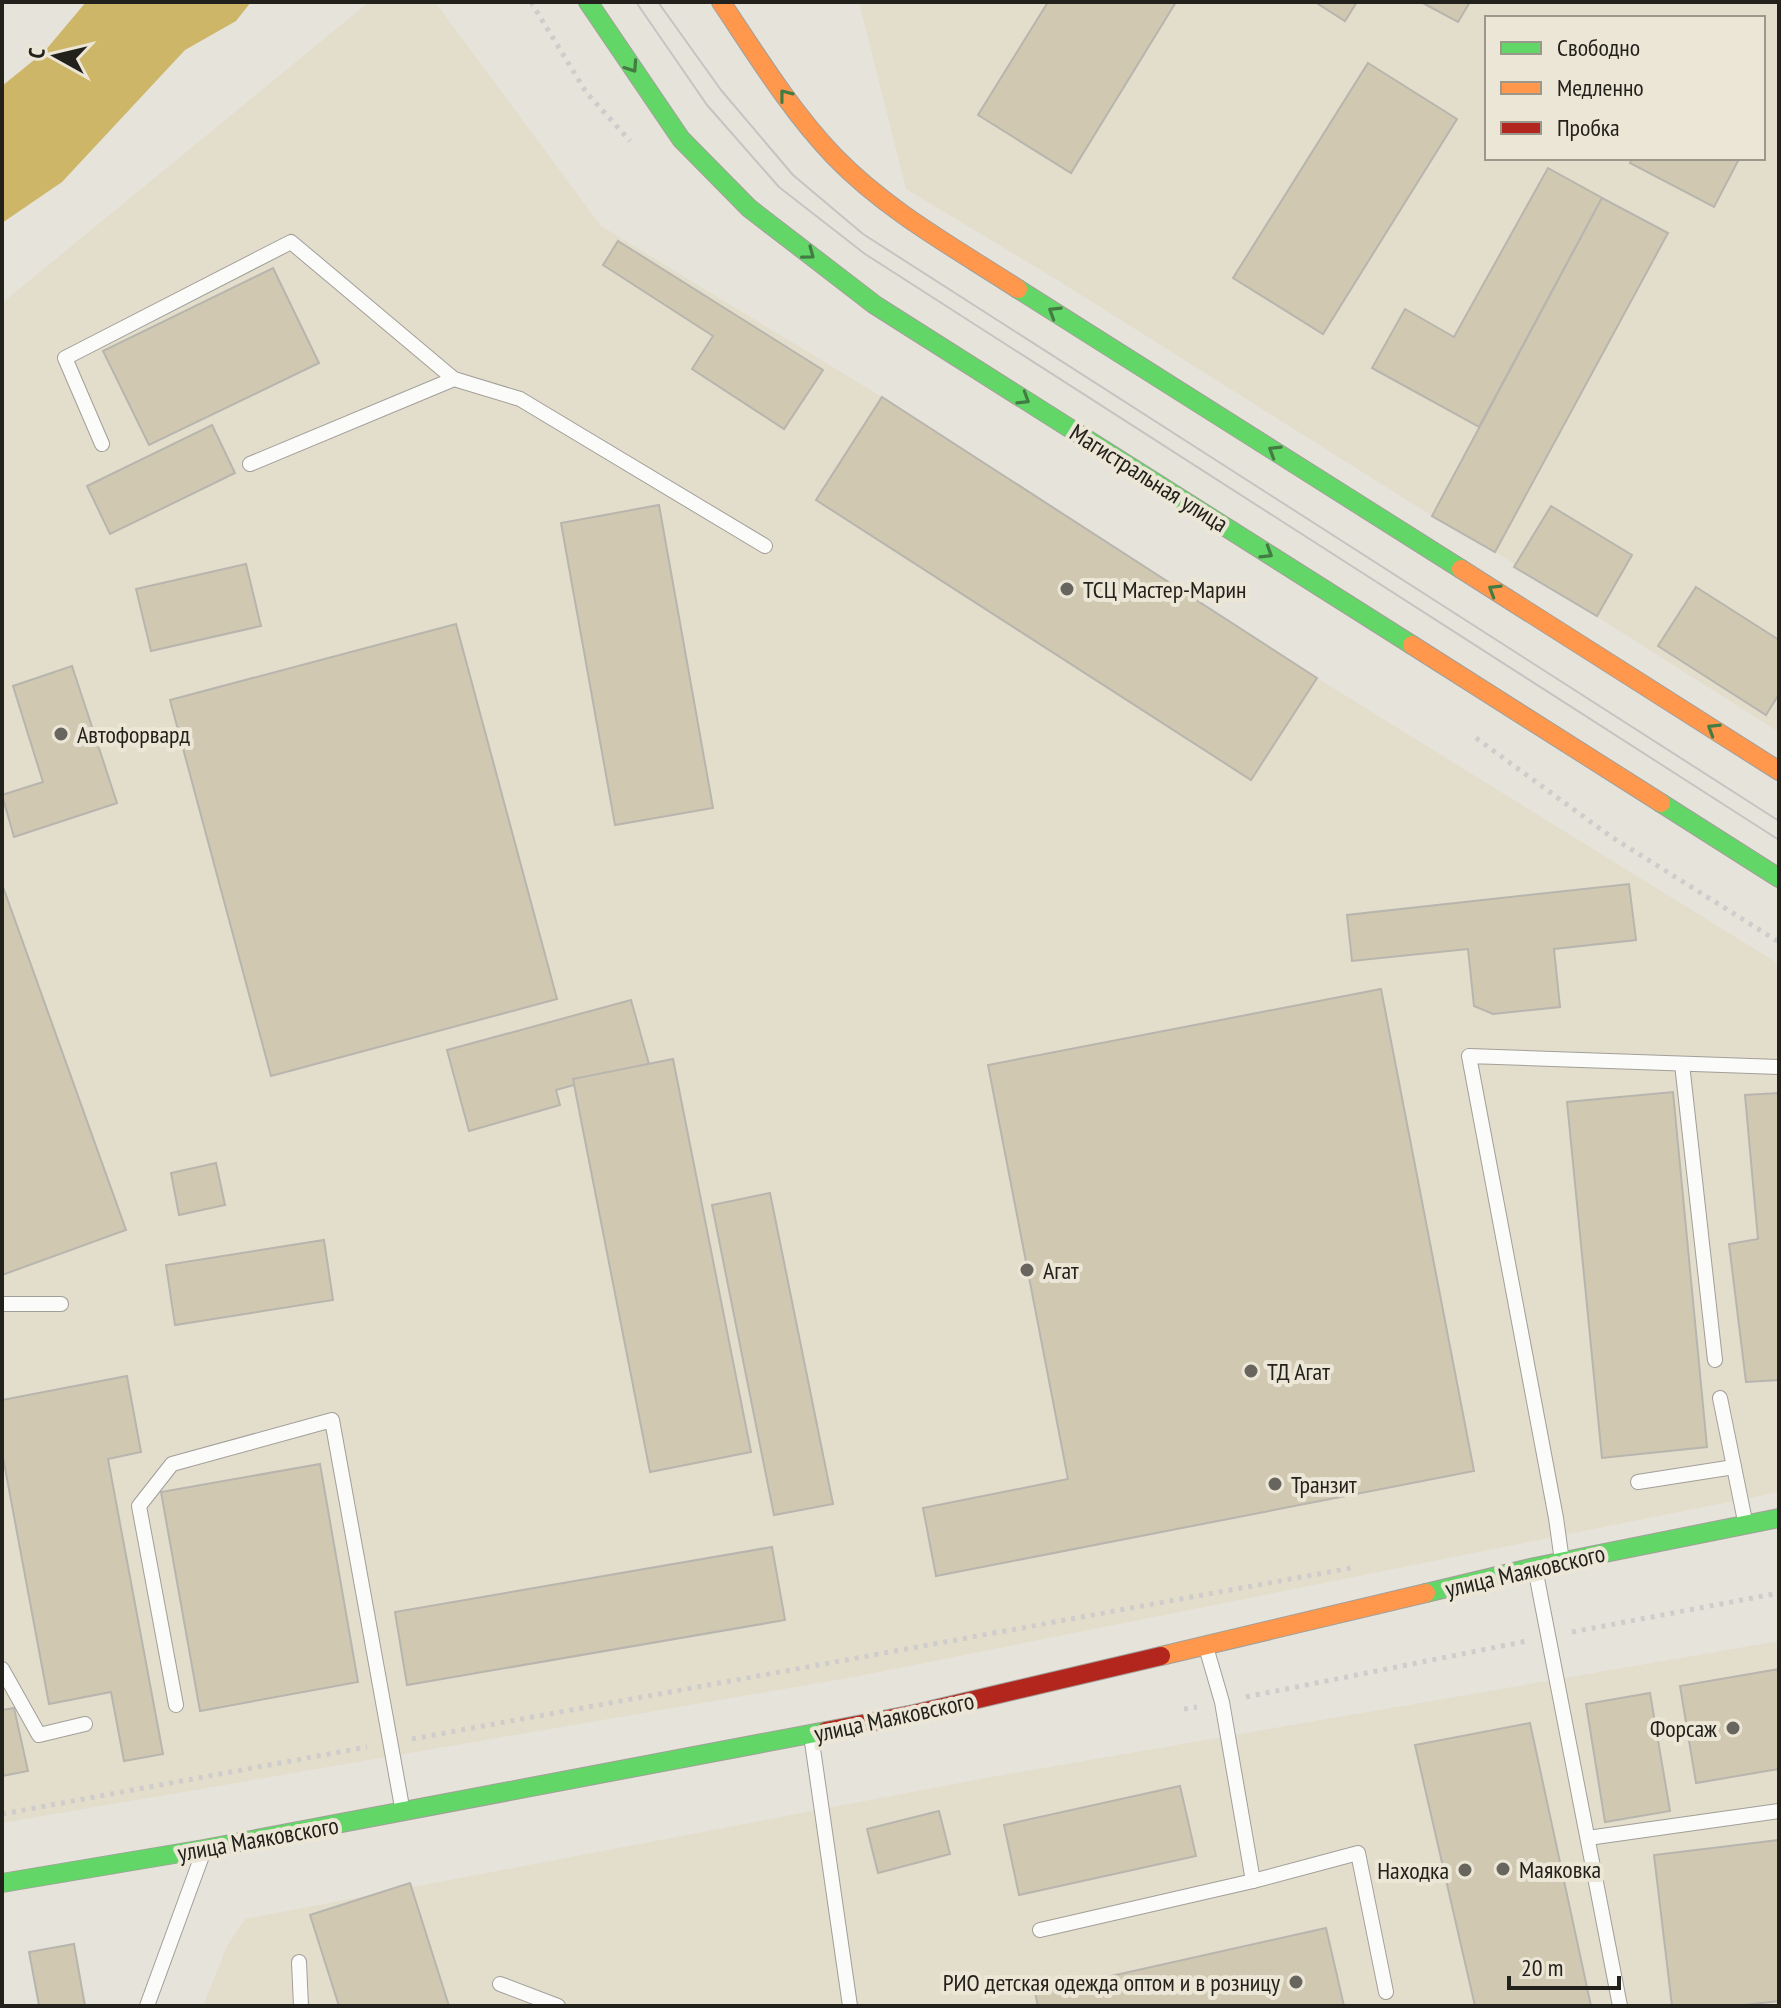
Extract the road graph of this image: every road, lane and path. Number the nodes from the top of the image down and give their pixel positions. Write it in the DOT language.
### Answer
graph roads {
  1 [pos="588,2"];
  2 [pos="721,2"];
  3 [pos="454,379"];
  4 [pos="102,444"];
  5 [pos="250,464"];
  6 [pos="765,546"];
  7 [pos="1779,771"];
  8 [pos="1779,878"];
  9 [pos="1682,1064"];
  10 [pos="1779,1067"];
  11 [pos="2,1304"];
  12 [pos="61,1304"];
  13 [pos="1715,1360"];
  14 [pos="1720,1398"];
  15 [pos="1734,1467"];
  16 [pos="1638,1482"];
  17 [pos="1779,1518"];
  18 [pos="1746,1525"];
  19 [pos="1562,1562"];
  20 [pos="1357,1567"];
  21 [pos="1535,1567"];
  22 [pos="1779,1593"];
  23 [pos="1549,1637"];
  24 [pos="1206,1647"];
  25 [pos="2,1669"];
  26 [pos="1222,1702"];
  27 [pos="176,1705"];
  28 [pos="1184,1709"];
  29 [pos="85,1724"];
  30 [pos="811,1734"];
  31 [pos="391,1743"];
  32 [pos="1779,1811"];
  33 [pos="403,1812"];
  34 [pos="2,1814"];
  35 [pos="1588,1838"];
  36 [pos="204,1849"];
  37 [pos="1253,1881"];
  38 [pos="2,1883"];
  39 [pos="1040,1930"];
  40 [pos="299,1962"];
  41 [pos="500,1984"];
  42 [pos="1386,1992"];
  43 [pos="147,2006"];
  44 [pos="301,2006"];
  45 [pos="558,2006"];
  46 [pos="850,2006"];
  47 [pos="1620,2006"];
  1 -- 8 [label="main road, Магистральная улица, one-way"];
  7 -- 2 [label="main road, one-way"];
  3 -- 4 [label="lane"];
  3 -- 5 [label="lane"];
  3 -- 6 [label="lane"];
  9 -- 10 [label="lane"];
  9 -- 13 [label="lane"];
  9 -- 19 [label="lane"];
  11 -- 12 [label="lane"];
  14 -- 15 [label="lane"];
  15 -- 16 [label="lane"];
  15 -- 18 [label="lane"];
  17 -- 18 [label="main road, улица Маяковского"];
  18 -- 19 [label="main road, улица Маяковского"];
  19 -- 21 [label="main road, улица Маяковского"];
  20 -- 31 [label="path"];
  21 -- 23 [label="lane"];
  21 -- 24 [label="main road, улица Маяковского"];
  22 -- 23 [label="path"];
  23 -- 26 [label="path"];
  23 -- 35 [label="lane"];
  24 -- 26 [label="lane"];
  24 -- 30 [label="main road, улица Маяковского"];
  25 -- 29 [label="lane"];
  26 -- 28 [label="path"];
  26 -- 37 [label="lane"];
  27 -- 31 [label="lane"];
  30 -- 33 [label="main road, улица Маяковского"];
  30 -- 46 [label="lane"];
  31 -- 33 [label="lane"];
  31 -- 34 [label="path"];
  32 -- 35 [label="lane"];
  33 -- 36 [label="main road, улица Маяковского"];
  35 -- 47 [label="lane"];
  36 -- 38 [label="main road, улица Маяковского"];
  36 -- 43 [label="lane"];
  37 -- 39 [label="lane"];
  37 -- 42 [label="lane"];
  40 -- 44 [label="lane"];
  41 -- 45 [label="lane"];
}
